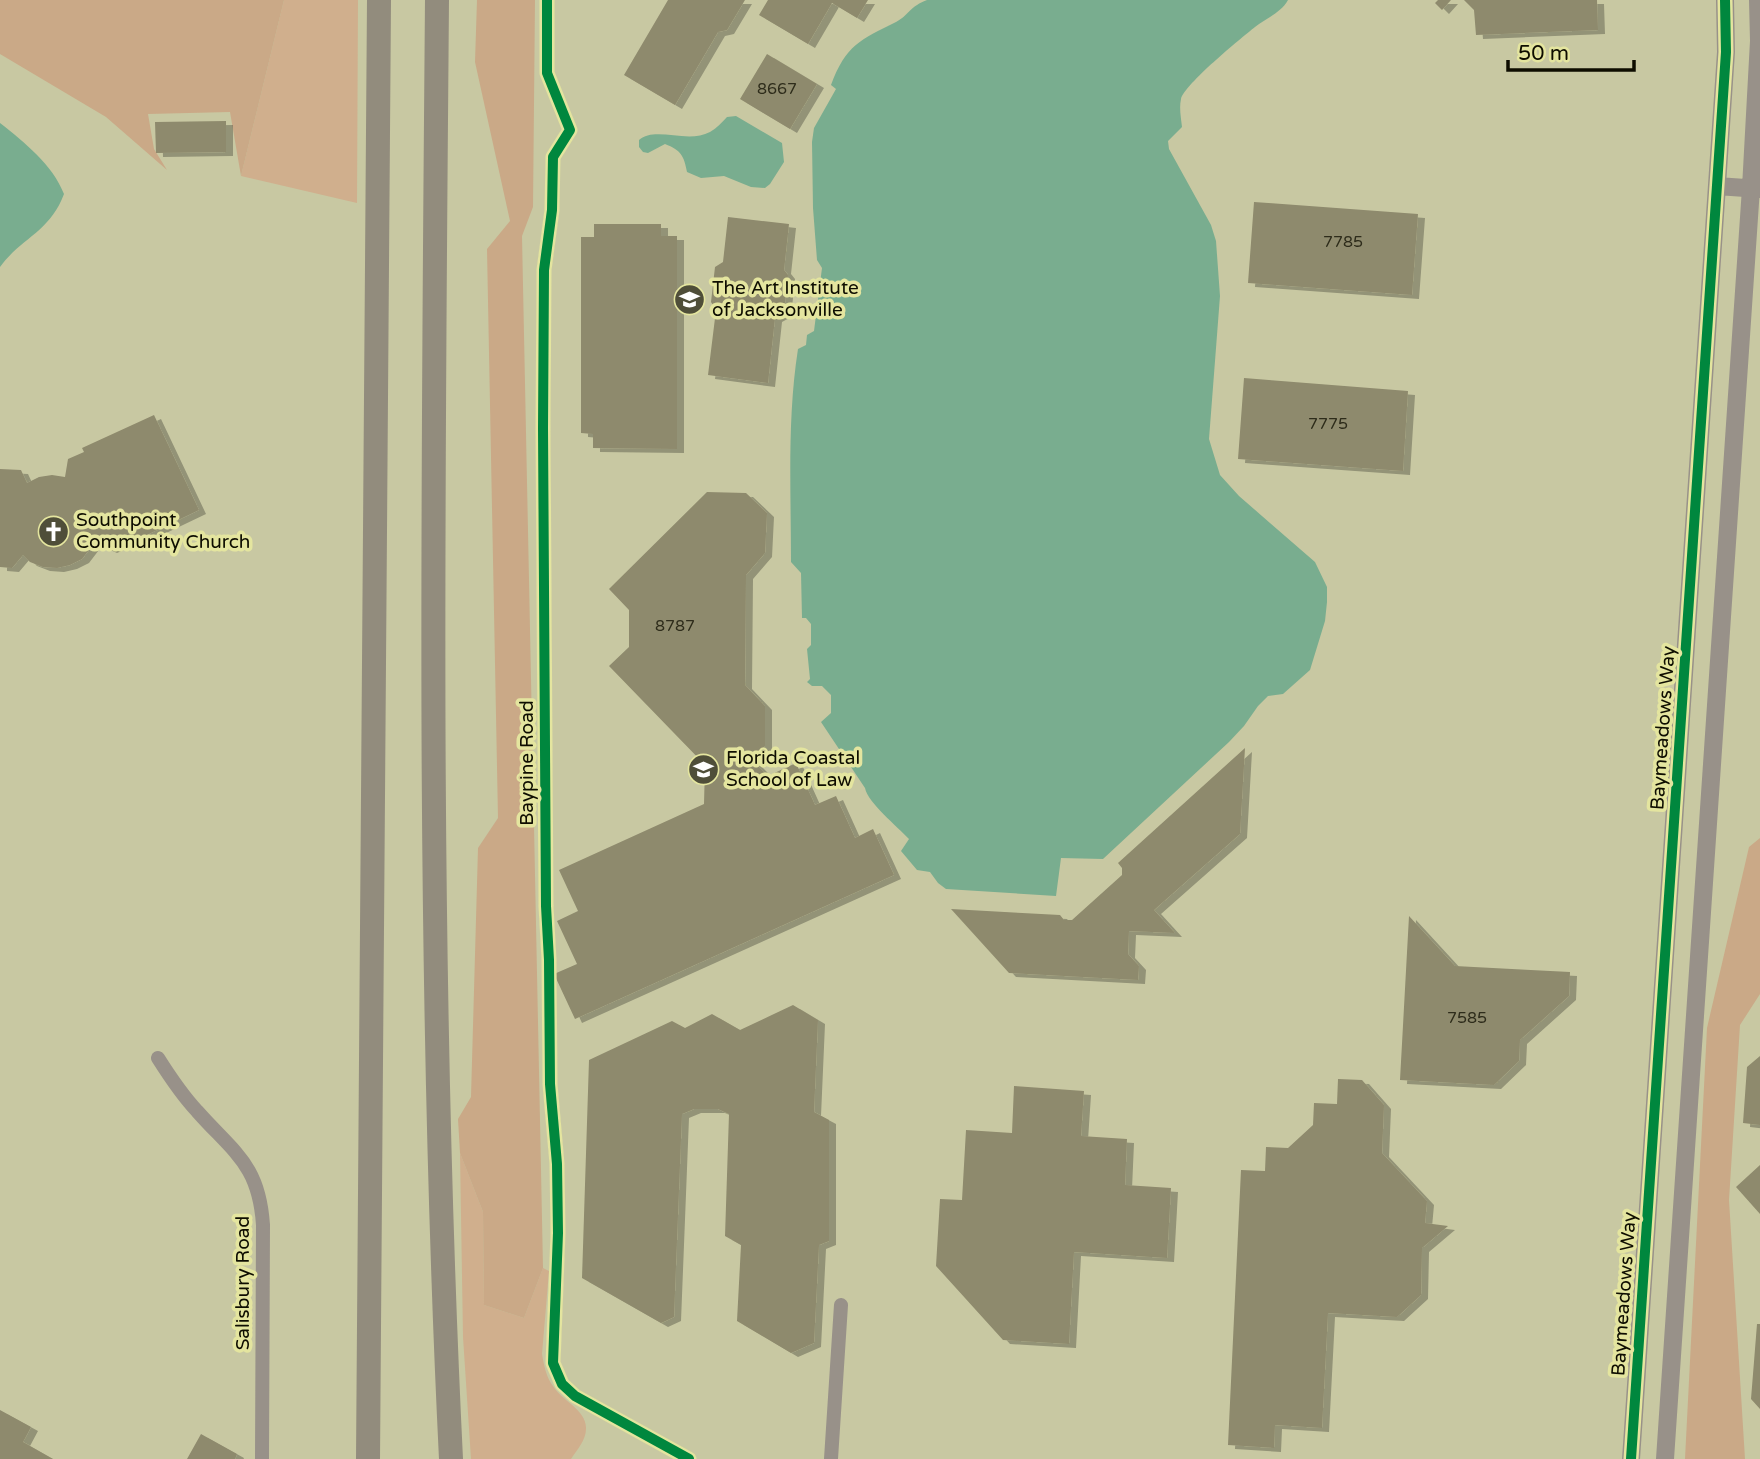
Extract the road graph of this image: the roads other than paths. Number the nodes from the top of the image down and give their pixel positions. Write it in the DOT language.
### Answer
graph roads {
  1 [pos="379,0"];
  2 [pos="437,0"];
  3 [pos="547,0"];
  4 [pos="1726,0"];
  5 [pos="1758,0"];
  6 [pos="1717,186"];
  7 [pos="1756,189"];
  8 [pos="158,1058"];
  9 [pos="841,1305"];
  10 [pos="262,1459"];
  11 [pos="368,1459"];
  12 [pos="450,1459"];
  13 [pos="689,1459"];
  14 [pos="831,1459"];
  15 [pos="1631,1459"];
  16 [pos="1665,1459"];
  1 -- 11 [label="highway"];
  2 -- 12 [label="highway"];
  3 -- 13 [label="street, Baypine Road"];
  4 -- 6 [label="street, Baymeadows Way"];
  5 -- 7 [label="street"];
  6 -- 7 [label="street"];
  6 -- 15 [label="street, Baymeadows Way"];
  7 -- 16 [label="street"];
  8 -- 10 [label="street, Salisbury Road"];
  9 -- 14 [label="street"];
}
